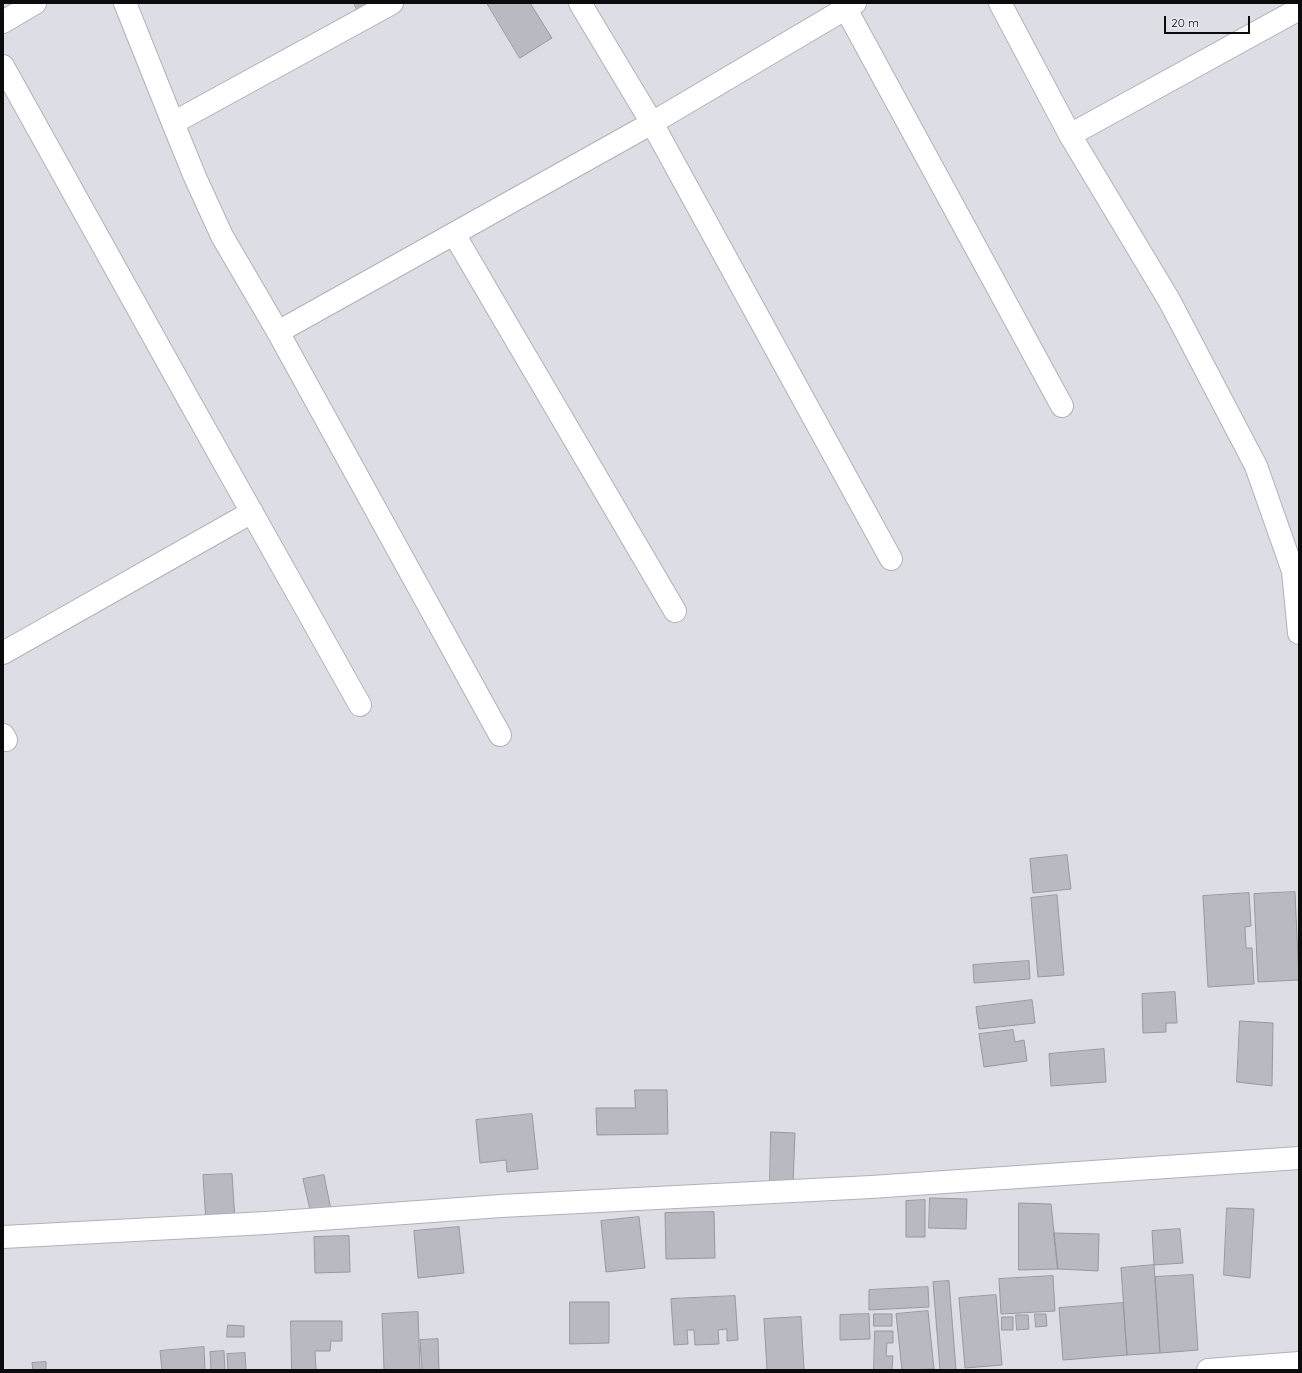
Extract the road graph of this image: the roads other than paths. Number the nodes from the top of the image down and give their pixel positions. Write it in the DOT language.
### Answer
graph roads {
  1 [pos="35,3"];
  2 [pos="125,3"];
  3 [pos="392,3"];
  4 [pos="580,3"];
  5 [pos="1000,3"];
  6 [pos="850,6"];
  7 [pos="1299,9"];
  8 [pos="3,22"];
  9 [pos="3,66"];
  10 [pos="173,123"];
  11 [pos="652,123"];
  12 [pos="1070,135"];
  13 [pos="454,234"];
  14 [pos="278,332"];
  15 [pos="1062,406"];
  16 [pos="252,512"];
  17 [pos="892,558"];
  18 [pos="675,611"];
  19 [pos="1299,633"];
  20 [pos="3,652"];
  21 [pos="360,705"];
  22 [pos="500,735"];
  23 [pos="1299,1158"];
  24 [pos="3,1237"];
  25 [pos="1295,1365"];
  26 [pos="1208,1370"];
  1 -- 8 [label="street"];
  2 -- 10 [label="street"];
  3 -- 10 [label="street"];
  4 -- 11 [label="street"];
  5 -- 12 [label="street"];
  6 -- 11 [label="street"];
  6 -- 15 [label="street"];
  7 -- 12 [label="street"];
  9 -- 16 [label="street"];
  10 -- 14 [label="street"];
  11 -- 13 [label="street"];
  11 -- 17 [label="street"];
  12 -- 19 [label="street"];
  13 -- 14 [label="street"];
  13 -- 18 [label="street"];
  14 -- 22 [label="street"];
  16 -- 20 [label="street"];
  16 -- 21 [label="street"];
  23 -- 24 [label="street"];
  25 -- 26 [label="street"];
}
